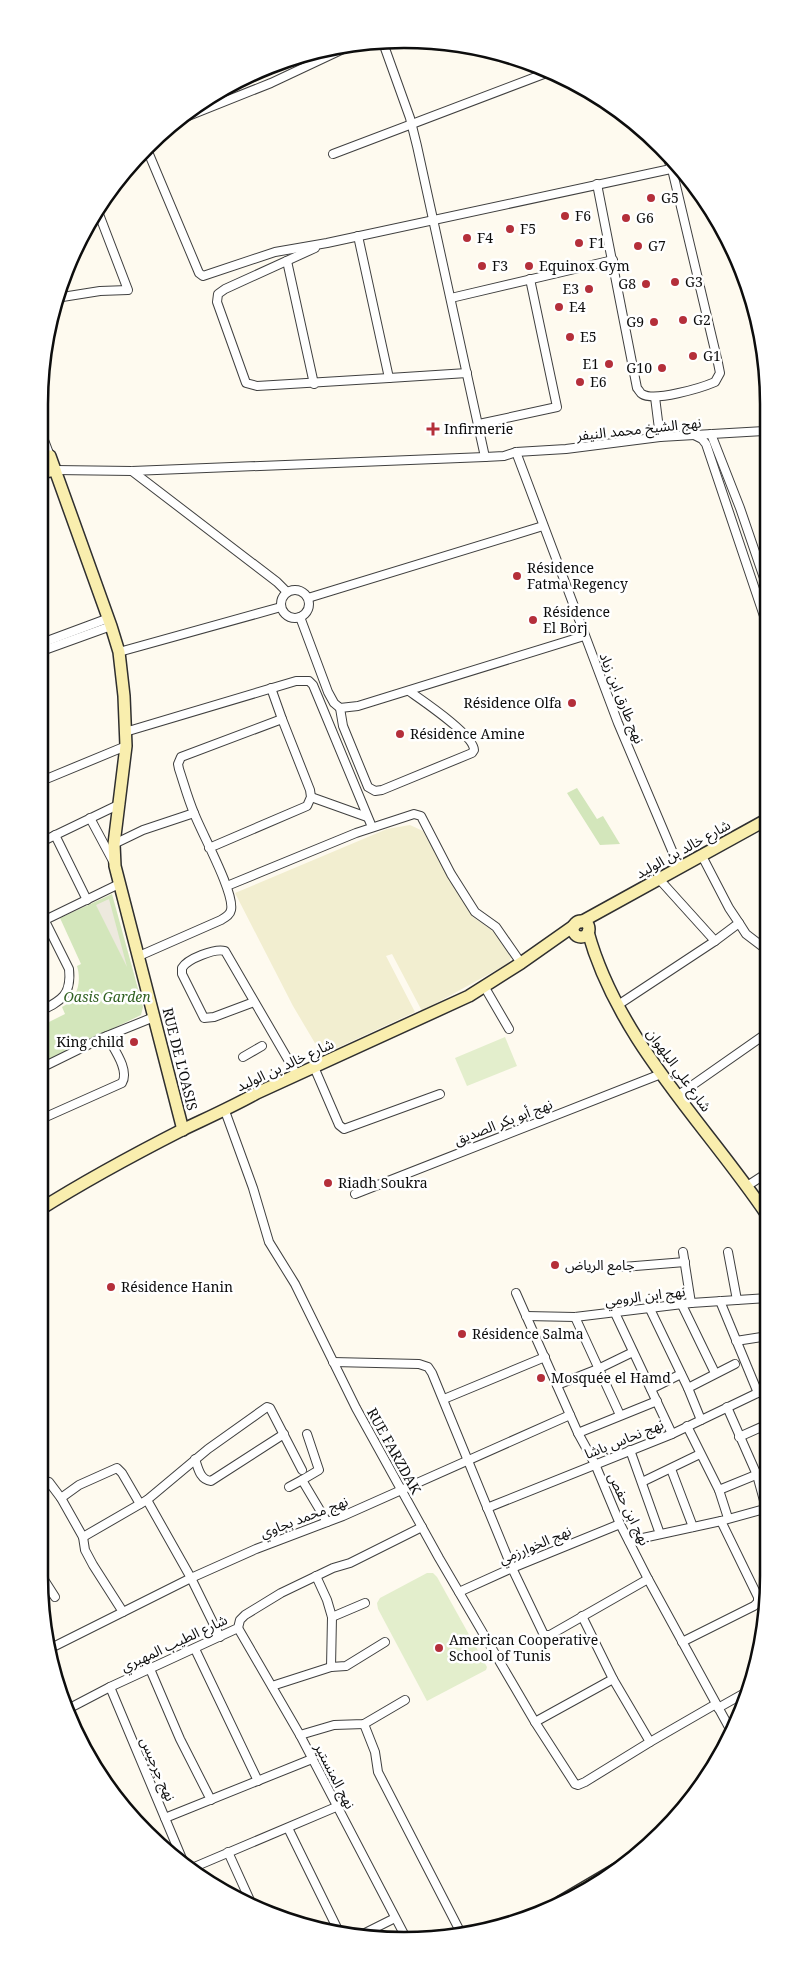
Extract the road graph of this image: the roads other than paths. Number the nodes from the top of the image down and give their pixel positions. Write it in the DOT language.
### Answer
graph roads {
  1 [pos="385,48"];
  2 [pos="324,57"];
  3 [pos="541,75"];
  4 [pos="200,111"];
  5 [pos="412,124"];
  6 [pos="333,154"];
  7 [pos="149,155"];
  8 [pos="671,169"];
  9 [pos="678,177"];
  10 [pos="597,184"];
  11 [pos="100,217"];
  12 [pos="433,220"];
  13 [pos="358,236"];
  14 [pos="327,243"];
  15 [pos="612,260"];
  16 [pos="287,261"];
  17 [pos="530,279"];
  18 [pos="64,297"];
  19 [pos="450,298"];
  20 [pos="467,373"];
  21 [pos="389,378"];
  22 [pos="314,384"];
  23 [pos="655,396"];
  24 [pos="479,424"];
  25 [pos="760,431"];
  26 [pos="711,434"];
  27 [pos="694,435"];
  28 [pos="660,437"];
  29 [pos="516,452"];
  30 [pos="485,457"];
  31 [pos="47,461"];
  32 [pos="55,470"];
  33 [pos="132,471"];
  34 [pos="47,472"];
  35 [pos="543,526"];
  36 [pos="760,566"];
  37 [pos="287,592"];
  38 [pos="308,598"];
  39 [pos="760,604"];
  40 [pos="281,607"];
  41 [pos="300,617"];
  42 [pos="110,622"];
  43 [pos="584,636"];
  44 [pos="47,642"];
  45 [pos="47,649"];
  46 [pos="119,652"];
  47 [pos="271,688"];
  48 [pos="409,690"];
  49 [pos="340,708"];
  50 [pos="282,719"];
  51 [pos="125,732"];
  52 [pos="126,746"];
  53 [pos="47,779"];
  54 [pos="311,797"];
  55 [pos="120,804"];
  56 [pos="194,812"];
  57 [pos="367,817"];
  58 [pos="90,818"];
  59 [pos="760,823"];
  60 [pos="372,827"];
  61 [pos="55,835"];
  62 [pos="47,839"];
  63 [pos="114,844"];
  64 [pos="209,848"];
  65 [pos="702,856"];
  66 [pos="116,866"];
  67 [pos="679,867"];
  68 [pos="659,879"];
  69 [pos="119,884"];
  70 [pos="227,886"];
  71 [pos="86,900"];
  72 [pos="47,919"];
  73 [pos="739,923"];
  74 [pos="47,924"];
  75 [pos="581,930"];
  76 [pos="715,942"];
  77 [pos="760,945"];
  78 [pos="139,956"];
  79 [pos="521,963"];
  80 [pos="484,986"];
  81 [pos="254,1002"];
  82 [pos="618,1005"];
  83 [pos="47,1007"];
  84 [pos="154,1017"];
  85 [pos="509,1030"];
  86 [pos="107,1036"];
  87 [pos="760,1038"];
  88 [pos="262,1046"];
  89 [pos="243,1057"];
  90 [pos="47,1065"];
  91 [pos="314,1067"];
  92 [pos="661,1074"];
  93 [pos="297,1075"];
  94 [pos="440,1094"];
  95 [pos="678,1096"];
  96 [pos="225,1111"];
  97 [pos="47,1116"];
  98 [pos="183,1130"];
  99 [pos="760,1178"];
  100 [pos="747,1186"];
  101 [pos="355,1194"];
  102 [pos="47,1205"];
  103 [pos="760,1205"];
  104 [pos="683,1252"];
  105 [pos="728,1252"];
  106 [pos="685,1262"];
  107 [pos="623,1267"];
  108 [pos="516,1293"];
  109 [pos="760,1299"];
  110 [pos="737,1300"];
  111 [pos="720,1301"];
  112 [pos="691,1303"];
  113 [pos="682,1305"];
  114 [pos="650,1309"];
  115 [pos="615,1313"];
  116 [pos="526,1316"];
  117 [pos="575,1317"];
  118 [pos="760,1337"];
  119 [pos="736,1341"];
  120 [pos="633,1352"];
  121 [pos="545,1357"];
  122 [pos="333,1362"];
  123 [pos="735,1364"];
  124 [pos="598,1369"];
  125 [pos="715,1373"];
  126 [pos="681,1374"];
  127 [pos="557,1385"];
  128 [pos="688,1388"];
  129 [pos="651,1389"];
  130 [pos="758,1393"];
  131 [pos="444,1399"];
  132 [pos="657,1401"];
  133 [pos="727,1407"];
  134 [pos="570,1415"];
  135 [pos="620,1416"];
  136 [pos="701,1420"];
  137 [pos="687,1426"];
  138 [pos="760,1428"];
  139 [pos="578,1433"];
  140 [pos="284,1434"];
  141 [pos="307,1434"];
  142 [pos="672,1434"];
  143 [pos="740,1437"];
  144 [pos="630,1450"];
  145 [pos="700,1454"];
  146 [pos="195,1459"];
  147 [pos="468,1459"];
  148 [pos="595,1464"];
  149 [pos="671,1469"];
  150 [pos="302,1470"];
  151 [pos="760,1473"];
  152 [pos="756,1475"];
  153 [pos="302,1480"];
  154 [pos="47,1482"];
  155 [pos="642,1482"];
  156 [pos="290,1487"];
  157 [pos="760,1487"];
  158 [pos="402,1489"];
  159 [pos="719,1490"];
  160 [pos="61,1498"];
  161 [pos="143,1502"];
  162 [pos="487,1508"];
  163 [pos="760,1510"];
  164 [pos="724,1520"];
  165 [pos="327,1522"];
  166 [pos="620,1524"];
  167 [pos="422,1527"];
  168 [pos="693,1527"];
  169 [pos="660,1534"];
  170 [pos="83,1537"];
  171 [pos="629,1541"];
  172 [pos="512,1568"];
  173 [pos="316,1576"];
  174 [pos="191,1578"];
  175 [pos="648,1580"];
  176 [pos="47,1585"];
  177 [pos="460,1592"];
  178 [pos="55,1597"];
  179 [pos="365,1603"];
  180 [pos="123,1612"];
  181 [pos="582,1616"];
  182 [pos="332,1618"];
  183 [pos="238,1628"];
  184 [pos="220,1637"];
  185 [pos="385,1642"];
  186 [pos="682,1642"];
  187 [pos="54,1646"];
  188 [pos="195,1649"];
  189 [pos="331,1667"];
  190 [pos="150,1669"];
  191 [pos="613,1679"];
  192 [pos="272,1686"];
  193 [pos="110,1687"];
  194 [pos="739,1695"];
  195 [pos="405,1700"];
  196 [pos="717,1706"];
  197 [pos="72,1707"];
  198 [pos="535,1722"];
  199 [pos="364,1724"];
  200 [pos="727,1724"];
  201 [pos="300,1735"];
  202 [pos="650,1742"];
  203 [pos="312,1759"];
  204 [pos="258,1781"];
  205 [pos="211,1800"];
  206 [pos="336,1806"];
  207 [pos="164,1818"];
  208 [pos="288,1828"];
  209 [pos="228,1852"];
  210 [pos="179,1853"];
  211 [pos="196,1866"];
  212 [pos="247,1897"];
  213 [pos="395,1918"];
  214 [pos="336,1926"];
  215 [pos="458,1928"];
  216 [pos="370,1931"];
  217 [pos="403,1932"];
  1 -- 5 [label="street"];
  2 -- 4 [label="street"];
  3 -- 5 [label="street"];
  5 -- 6 [label="street"];
  5 -- 12 [label="street"];
  7 -- 14 [label="street"];
  8 -- 10 [label="street"];
  9 -- 23 [label="street"];
  10 -- 12 [label="street"];
  10 -- 15 [label="street"];
  11 -- 18 [label="street"];
  12 -- 13 [label="street"];
  12 -- 19 [label="street"];
  13 -- 14 [label="street"];
  13 -- 21 [label="street"];
  14 -- 16 [label="street"];
  15 -- 17 [label="street"];
  15 -- 23 [label="street"];
  16 -- 22 [label="street"];
  16 -- 22 [label="street"];
  17 -- 19 [label="street"];
  17 -- 24 [label="street"];
  19 -- 20 [label="street"];
  20 -- 21 [label="street"];
  20 -- 24 [label="street"];
  21 -- 22 [label="street"];
  23 -- 28 [label="street"];
  24 -- 30 [label="street"];
  25 -- 26 [label="street, نهج الشيخ محمد النيفر"];
  26 -- 27 [label="street, نهج الشيخ محمد النيفر"];
  26 -- 36 [label="street"];
  27 -- 28 [label="street, نهج الشيخ محمد النيفر"];
  27 -- 39 [label="street"];
  28 -- 29 [label="street, نهج الشيخ محمد النيفر"];
  29 -- 30 [label="street, نهج الشيخ محمد النيفر"];
  29 -- 35 [label="street, نهج طارق ابن زياد"];
  30 -- 33 [label="street, نهج الشيخ محمد النيفر"];
  31 -- 32 [label="street, RUE DE L'OASIS"];
  32 -- 33 [label="street, نهج الشيخ محمد النيفر"];
  32 -- 34 [label="street"];
  32 -- 42 [label="street, RUE DE L'OASIS"];
  33 -- 37 [label="street"];
  35 -- 38 [label="street"];
  35 -- 43 [label="street, نهج طارق ابن زياد"];
  37 -- 38 [label="street"];
  37 -- 40 [label="street"];
  38 -- 41 [label="street"];
  40 -- 41 [label="street"];
  40 -- 46 [label="street"];
  41 -- 49 [label="street"];
  42 -- 44 [label="street"];
  42 -- 45 [label="street"];
  42 -- 46 [label="street, RUE DE L'OASIS"];
  43 -- 48 [label="street"];
  43 -- 67 [label="street, نهج طارق ابن زياد"];
  46 -- 51 [label="street, RUE DE L'OASIS"];
  47 -- 50 [label="street"];
  47 -- 51 [label="street"];
  47 -- 57 [label="street"];
  48 -- 49 [label="street"];
  48 -- 49 [label="street"];
  50 -- 54 [label="street"];
  50 -- 56 [label="street"];
  51 -- 52 [label="street, RUE DE L'OASIS"];
  52 -- 53 [label="street"];
  52 -- 55 [label="street, RUE DE L'OASIS"];
  54 -- 57 [label="street"];
  54 -- 64 [label="street"];
  55 -- 58 [label="street"];
  55 -- 63 [label="street, RUE DE L'OASIS"];
  56 -- 63 [label="street"];
  56 -- 64 [label="street"];
  57 -- 60 [label="street"];
  58 -- 61 [label="street"];
  58 -- 66 [label="street"];
  59 -- 65 [label="street, شارع خالد بن الوليد"];
  60 -- 70 [label="street"];
  60 -- 79 [label="street"];
  61 -- 62 [label="street"];
  61 -- 71 [label="street"];
  63 -- 66 [label="street, RUE DE L'OASIS"];
  64 -- 70 [label="street"];
  65 -- 67 [label="street, شارع خالد بن الوليد"];
  65 -- 73 [label="street"];
  66 -- 69 [label="street, RUE DE L'OASIS"];
  67 -- 68 [label="street, شارع خالد بن الوليد"];
  68 -- 75 [label="street, شارع خالد بن الوليد"];
  68 -- 76 [label="street"];
  69 -- 71 [label="street"];
  69 -- 78 [label="street, RUE DE L'OASIS"];
  70 -- 78 [label="street"];
  71 -- 72 [label="street"];
  73 -- 76 [label="street"];
  73 -- 77 [label="street"];
  74 -- 83 [label="street"];
  75 -- 79 [label="street, شارع خالد بن الوليد"];
  75 -- 82 [label="street, شارع علي البلهوان"];
  76 -- 82 [label="street"];
  78 -- 84 [label="street, RUE DE L'OASIS"];
  79 -- 80 [label="street, شارع خالد بن الوليد"];
  80 -- 85 [label="street"];
  80 -- 91 [label="street, شارع خالد بن الوليد"];
  81 -- 81 [label="street"];
  81 -- 93 [label="street"];
  82 -- 92 [label="street, شارع علي البلهوان"];
  84 -- 86 [label="street"];
  84 -- 98 [label="street, RUE DE L'OASIS"];
  86 -- 90 [label="street"];
  86 -- 97 [label="street"];
  87 -- 95 [label="street"];
  88 -- 89 [label="street"];
  91 -- 93 [label="street, شارع خالد بن الوليد"];
  91 -- 94 [label="street"];
  92 -- 95 [label="street, شارع علي البلهوان"];
  92 -- 101 [label="street, نهج أبو بكر الصديق"];
  93 -- 96 [label="street, شارع خالد بن الوليد"];
  95 -- 100 [label="street, شارع علي البلهوان"];
  96 -- 98 [label="street, شارع خالد بن الوليد"];
  96 -- 122 [label="street, RUE FARZDAK"];
  98 -- 102 [label="street, شارع خالد بن الوليد"];
  99 -- 100 [label="street"];
  100 -- 103 [label="street, شارع علي البلهوان"];
  104 -- 106 [label="street"];
  105 -- 110 [label="street"];
  106 -- 107 [label="street"];
  106 -- 112 [label="street"];
  108 -- 116 [label="street, نهج ابن حفص"];
  109 -- 110 [label="street, نهج ابن الرومي"];
  110 -- 111 [label="street, نهج ابن الرومي"];
  111 -- 112 [label="street, نهج ابن الرومي"];
  111 -- 119 [label="street"];
  112 -- 113 [label="street, نهج ابن الرومي"];
  113 -- 114 [label="street, نهج ابن الرومي"];
  113 -- 125 [label="street"];
  114 -- 115 [label="street, نهج ابن الرومي"];
  114 -- 126 [label="street"];
  115 -- 117 [label="street, نهج ابن الرومي"];
  115 -- 120 [label="street"];
  116 -- 117 [label="street, نهج ابن الرومي"];
  116 -- 121 [label="street, نهج ابن حفص"];
  117 -- 124 [label="street"];
  118 -- 119 [label="street"];
  119 -- 130 [label="street"];
  120 -- 124 [label="street"];
  120 -- 129 [label="street"];
  121 -- 127 [label="street, نهج ابن حفص"];
  121 -- 131 [label="street"];
  122 -- 131 [label="street"];
  122 -- 158 [label="street, RUE FARZDAK"];
  123 -- 125 [label="street"];
  124 -- 127 [label="street"];
  124 -- 135 [label="street"];
  125 -- 128 [label="street"];
  126 -- 128 [label="street"];
  126 -- 129 [label="street"];
  127 -- 134 [label="street, نهج ابن حفص"];
  128 -- 136 [label="street"];
  129 -- 132 [label="street"];
  130 -- 133 [label="street, نهج نحاس باشا"];
  131 -- 147 [label="street"];
  132 -- 135 [label="street"];
  132 -- 142 [label="street"];
  133 -- 136 [label="street, نهج نحاس باشا"];
  133 -- 143 [label="street"];
  134 -- 139 [label="street, نهج ابن حفص"];
  134 -- 147 [label="street, نهج محمد بجاوي"];
  135 -- 139 [label="street"];
  136 -- 137 [label="street, نهج نحاس باشا"];
  137 -- 142 [label="street, نهج نحاس باشا"];
  137 -- 145 [label="street"];
  138 -- 143 [label="street"];
  139 -- 148 [label="street, نهج ابن حفص"];
  140 -- 146 [label="street"];
  140 -- 146 [label="street"];
  140 -- 150 [label="street"];
  141 -- 153 [label="street"];
  142 -- 144 [label="street, نهج نحاس باشا"];
  143 -- 152 [label="street"];
  144 -- 148 [label="street, نهج نحاس باشا"];
  144 -- 155 [label="street"];
  145 -- 149 [label="street"];
  145 -- 159 [label="street"];
  146 -- 161 [label="street"];
  147 -- 158 [label="street, نهج محمد بجاوي"];
  147 -- 162 [label="street"];
  148 -- 162 [label="street, نهج نحاس باشا"];
  148 -- 166 [label="street, نهج ابن حفص"];
  149 -- 155 [label="street"];
  149 -- 168 [label="street"];
  151 -- 152 [label="street"];
  152 -- 157 [label="street"];
  152 -- 159 [label="street"];
  153 -- 156 [label="street"];
  153 -- 165 [label="street"];
  154 -- 160 [label="street"];
  155 -- 169 [label="street"];
  158 -- 165 [label="street, نهج محمد بجاوي"];
  158 -- 167 [label="street, RUE FARZDAK"];
  159 -- 164 [label="street"];
  160 -- 161 [label="street"];
  160 -- 170 [label="street"];
  161 -- 170 [label="street"];
  161 -- 174 [label="street"];
  162 -- 172 [label="street"];
  163 -- 164 [label="street"];
  164 -- 168 [label="street"];
  164 -- 186 [label="street"];
  165 -- 174 [label="street, نهج محمد بجاوي"];
  166 -- 171 [label="street, نهج ابن حفص"];
  166 -- 172 [label="street, نهج الخوارزمي"];
  167 -- 173 [label="street, شارع الطيب المهيري"];
  167 -- 177 [label="street, RUE FARZDAK"];
  168 -- 169 [label="street"];
  169 -- 171 [label="street"];
  170 -- 180 [label="street"];
  171 -- 175 [label="street, نهج ابن حفص"];
  172 -- 177 [label="street, نهج الخوارزمي"];
  172 -- 181 [label="street"];
  173 -- 182 [label="street"];
  173 -- 183 [label="street, شارع الطيب المهيري"];
  174 -- 180 [label="street, نهج محمد بجاوي"];
  174 -- 184 [label="street"];
  175 -- 181 [label="street"];
  175 -- 186 [label="street, نهج ابن حفص"];
  176 -- 178 [label="street"];
  177 -- 198 [label="street, RUE FARZDAK"];
  179 -- 182 [label="street"];
  180 -- 187 [label="street, نهج محمد بجاوي"];
  181 -- 191 [label="street"];
  182 -- 189 [label="street"];
  183 -- 184 [label="street, شارع الطيب المهيري"];
  183 -- 192 [label="street, نهج المنستير"];
  184 -- 188 [label="street, شارع الطيب المهيري"];
  185 -- 189 [label="street"];
  186 -- 196 [label="street, نهج ابن حفص"];
  188 -- 190 [label="street, شارع الطيب المهيري"];
  188 -- 204 [label="street"];
  189 -- 192 [label="street"];
  190 -- 193 [label="street, شارع الطيب المهيري"];
  190 -- 205 [label="street"];
  191 -- 198 [label="street"];
  191 -- 202 [label="street"];
  192 -- 201 [label="street, نهج المنستير"];
  193 -- 197 [label="street, شارع الطيب المهيري"];
  193 -- 207 [label="street, نهج جرجيس"];
  194 -- 196 [label="street"];
  195 -- 199 [label="street"];
  196 -- 200 [label="street, نهج ابن حفص"];
  196 -- 202 [label="street"];
  198 -- 202 [label="street, RUE FARZDAK"];
  199 -- 201 [label="street"];
  199 -- 215 [label="street"];
  201 -- 203 [label="street, نهج المنستير"];
  203 -- 204 [label="street"];
  203 -- 206 [label="street, نهج المنستير"];
  204 -- 205 [label="street"];
  205 -- 207 [label="street"];
  206 -- 208 [label="street"];
  206 -- 213 [label="street, نهج المنستير"];
  207 -- 210 [label="street, نهج جرجيس"];
  208 -- 209 [label="street"];
  208 -- 214 [label="street"];
  209 -- 211 [label="street"];
  209 -- 212 [label="street"];
  213 -- 216 [label="street"];
  213 -- 217 [label="street, نهج المنستير"];
}
